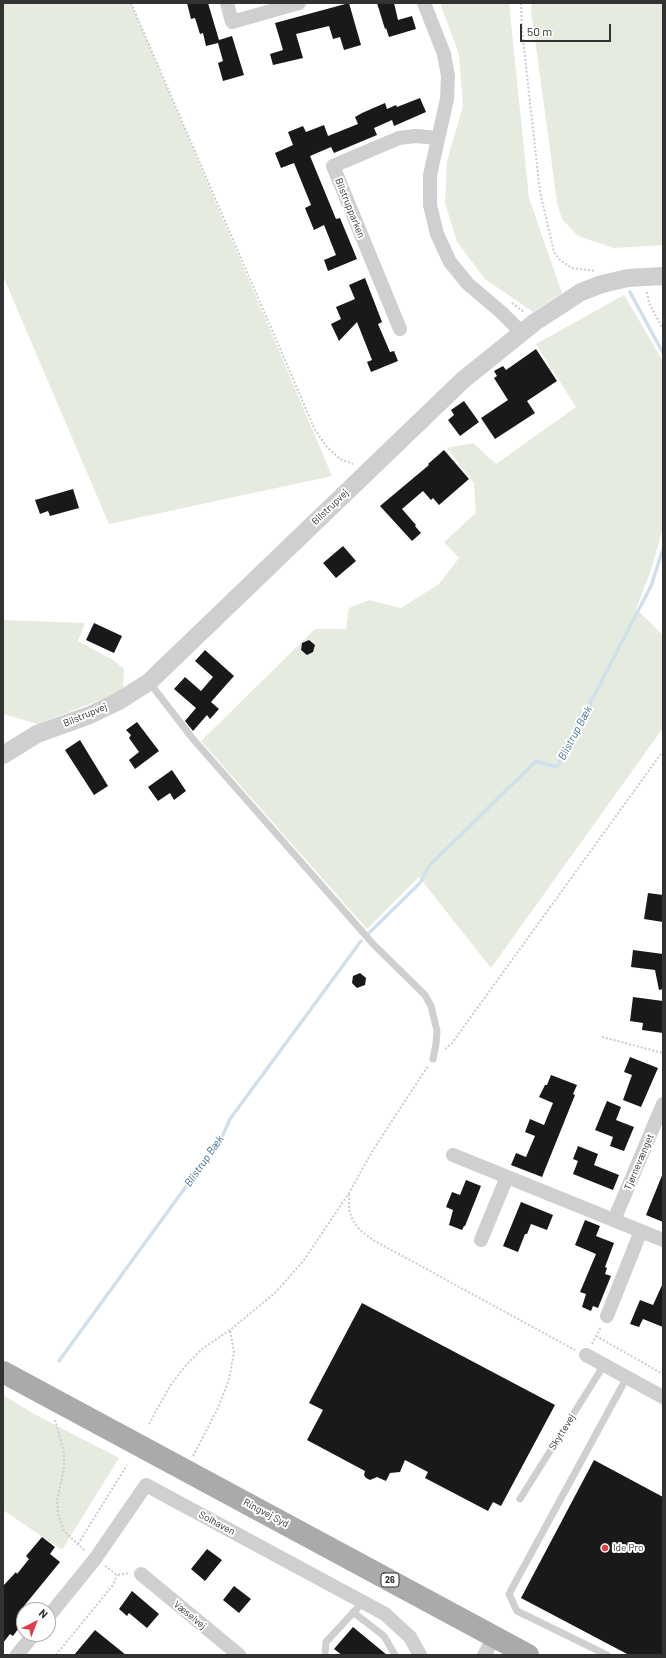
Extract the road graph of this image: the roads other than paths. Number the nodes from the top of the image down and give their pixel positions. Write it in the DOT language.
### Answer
graph roads {
  1 [pos="227,3"];
  2 [pos="299,3"];
  3 [pos="424,3"];
  4 [pos="437,138"];
  5 [pos="663,276"];
  6 [pos="528,328"];
  7 [pos="400,329"];
  8 [pos="149,682"];
  9 [pos="3,755"];
  10 [pos="433,1059"];
  11 [pos="663,1104"];
  12 [pos="453,1155"];
  13 [pos="507,1177"];
  14 [pos="614,1220"];
  15 [pos="641,1231"];
  16 [pos="480,1240"];
  17 [pos="663,1240"];
  18 [pos="607,1316"];
  19 [pos="586,1355"];
  20 [pos="604,1366"];
  21 [pos="3,1372"];
  22 [pos="626,1377"];
  23 [pos="663,1397"];
  24 [pos="520,1499"];
  25 [pos="141,1574"];
  26 [pos="56,1607"];
  27 [pos="358,1607"];
  28 [pos="27,1642"];
  29 [pos="490,1646"];
  30 [pos="16,1655"];
  31 [pos="240,1655"];
  32 [pos="325,1655"];
  33 [pos="395,1655"];
  34 [pos="420,1655"];
  35 [pos="528,1655"];
  36 [pos="607,1655"];
  1 -- 2 [label="street"];
  3 -- 4 [label="street"];
  4 -- 6 [label="street"];
  4 -- 7 [label="street, Bilstrupparken"];
  5 -- 6 [label="street, Bilstrupvej"];
  6 -- 8 [label="street, Bilstrupvej"];
  8 -- 9 [label="street, Bilstrupvej"];
  8 -- 10 [label="lane"];
  11 -- 14 [label="street, Tjørnevænget"];
  12 -- 13 [label="street"];
  13 -- 14 [label="street"];
  13 -- 16 [label="street"];
  14 -- 15 [label="street"];
  15 -- 17 [label="street"];
  15 -- 18 [label="street"];
  19 -- 20 [label="street"];
  20 -- 22 [label="street"];
  20 -- 24 [label="lane, Skyttevej"];
  21 -- 29 [label="main road, Ringvej Syd / 26"];
  22 -- 23 [label="street"];
  22 -- 36 [label="lane"];
  25 -- 31 [label="street, Væselvej"];
  26 -- 27 [label="street, Solhaven"];
  27 -- 32 [label="lane"];
  27 -- 33 [label="lane"];
  27 -- 34 [label="street, Solhaven"];
  28 -- 30 [label="street"];
  29 -- 35 [label="main road, Ringvej Syd / 26"];
}
